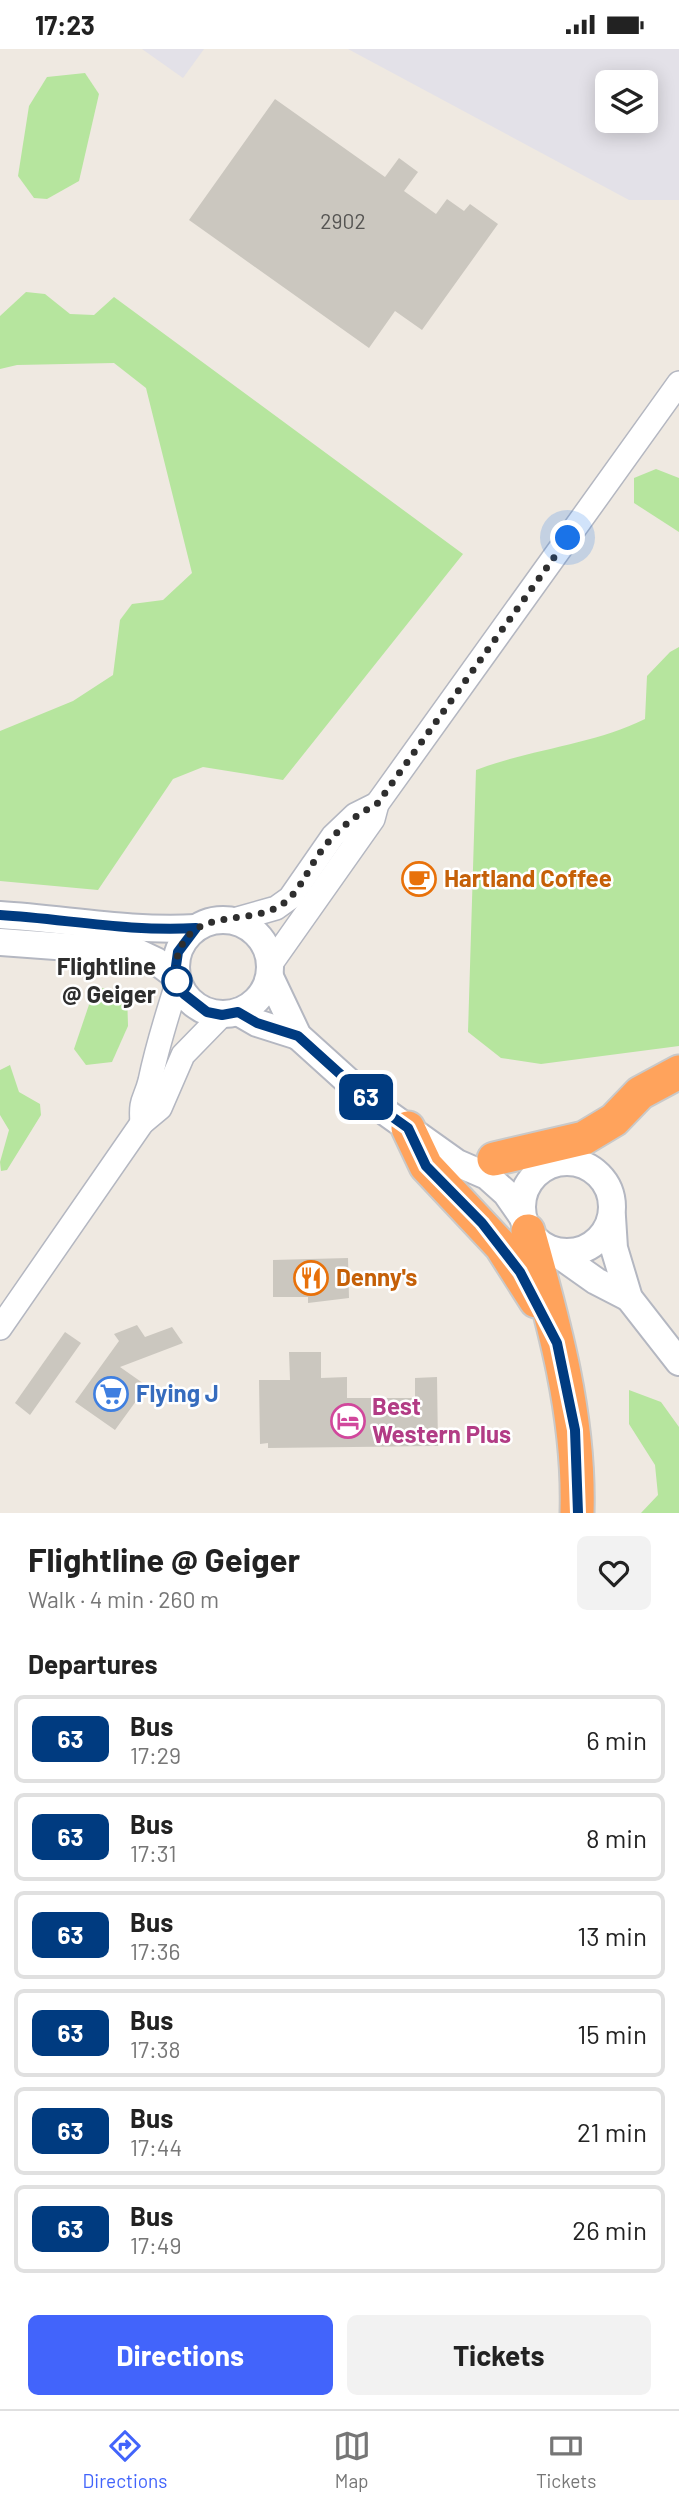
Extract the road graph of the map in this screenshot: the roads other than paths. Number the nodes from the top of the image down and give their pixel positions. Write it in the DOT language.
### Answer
graph roads {
  1 [pos="679,383"];
  2 [pos="377,804"];
  3 [pos="0,915"];
  4 [pos="230,921"];
  5 [pos="196,928"];
  6 [pos="0,942"];
  7 [pos="270,971"];
  8 [pos="177,979"];
  9 [pos="230,1014"];
  10 [pos="298,1036"];
  11 [pos="670,1078"];
  12 [pos="142,1123"];
  13 [pos="419,1136"];
  14 [pos="494,1159"];
  15 [pos="563,1164"];
  16 [pos="612,1217"];
  17 [pos="534,1232"];
  18 [pos="629,1298"];
  19 [pos="0,1328"];
  20 [pos="557,1343"];
  21 [pos="679,1362"];
  22 [pos="578,1513"];
  1 -- 2 [label="street"];
  2 -- 4 [label="street"];
  2 -- 7 [label="street"];
  3 -- 5 [label="main road"];
  4 -- 5 [label="main road"];
  4 -- 7 [label="main road"];
  5 -- 8 [label="main road"];
  6 -- 8 [label="main road"];
  7 -- 9 [label="main road"];
  7 -- 10 [label="main road"];
  8 -- 9 [label="main road"];
  8 -- 12 [label="street"];
  9 -- 10 [label="main road"];
  9 -- 12 [label="street"];
  10 -- 13 [label="main road"];
  11 -- 14 [label="highway"];
  11 -- 15 [label="highway"];
  12 -- 19 [label="street"];
  13 -- 14 [label="main road"];
  13 -- 17 [label="main road"];
  13 -- 20 [label="highway"];
  14 -- 15 [label="main road"];
  15 -- 16 [label="main road"];
  15 -- 17 [label="main road"];
  16 -- 17 [label="main road"];
  16 -- 18 [label="main road"];
  17 -- 18 [label="main road"];
  17 -- 20 [label="highway"];
  18 -- 21 [label="main road"];
  20 -- 22 [label="highway"];
}
